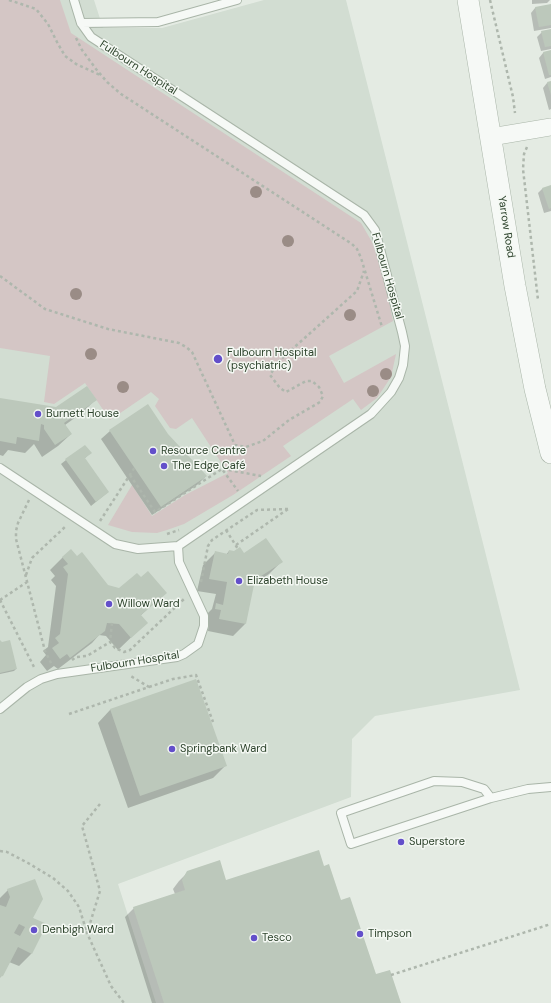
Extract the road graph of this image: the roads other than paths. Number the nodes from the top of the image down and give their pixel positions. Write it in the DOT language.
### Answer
graph roads {
  1 [pos="74,0"];
  2 [pos="237,0"];
  3 [pos="468,0"];
  4 [pos="81,23"];
  5 [pos="551,127"];
  6 [pos="491,136"];
  7 [pos="551,453"];
  8 [pos="0,468"];
  9 [pos="178,546"];
  10 [pos="0,709"];
  11 [pos="551,787"];
  12 [pos="491,798"];
  1 -- 4 [label="lane, Fulbourn Hospital"];
  2 -- 4 [label="lane"];
  3 -- 6 [label="street, Yarrow Road"];
  4 -- 9 [label="lane, Fulbourn Hospital"];
  5 -- 6 [label="street"];
  6 -- 7 [label="street, Yarrow Road"];
  8 -- 9 [label="lane"];
  9 -- 10 [label="lane, Fulbourn Hospital"];
  11 -- 12 [label="lane"];
  12 -- 12 [label="lane"];
}
